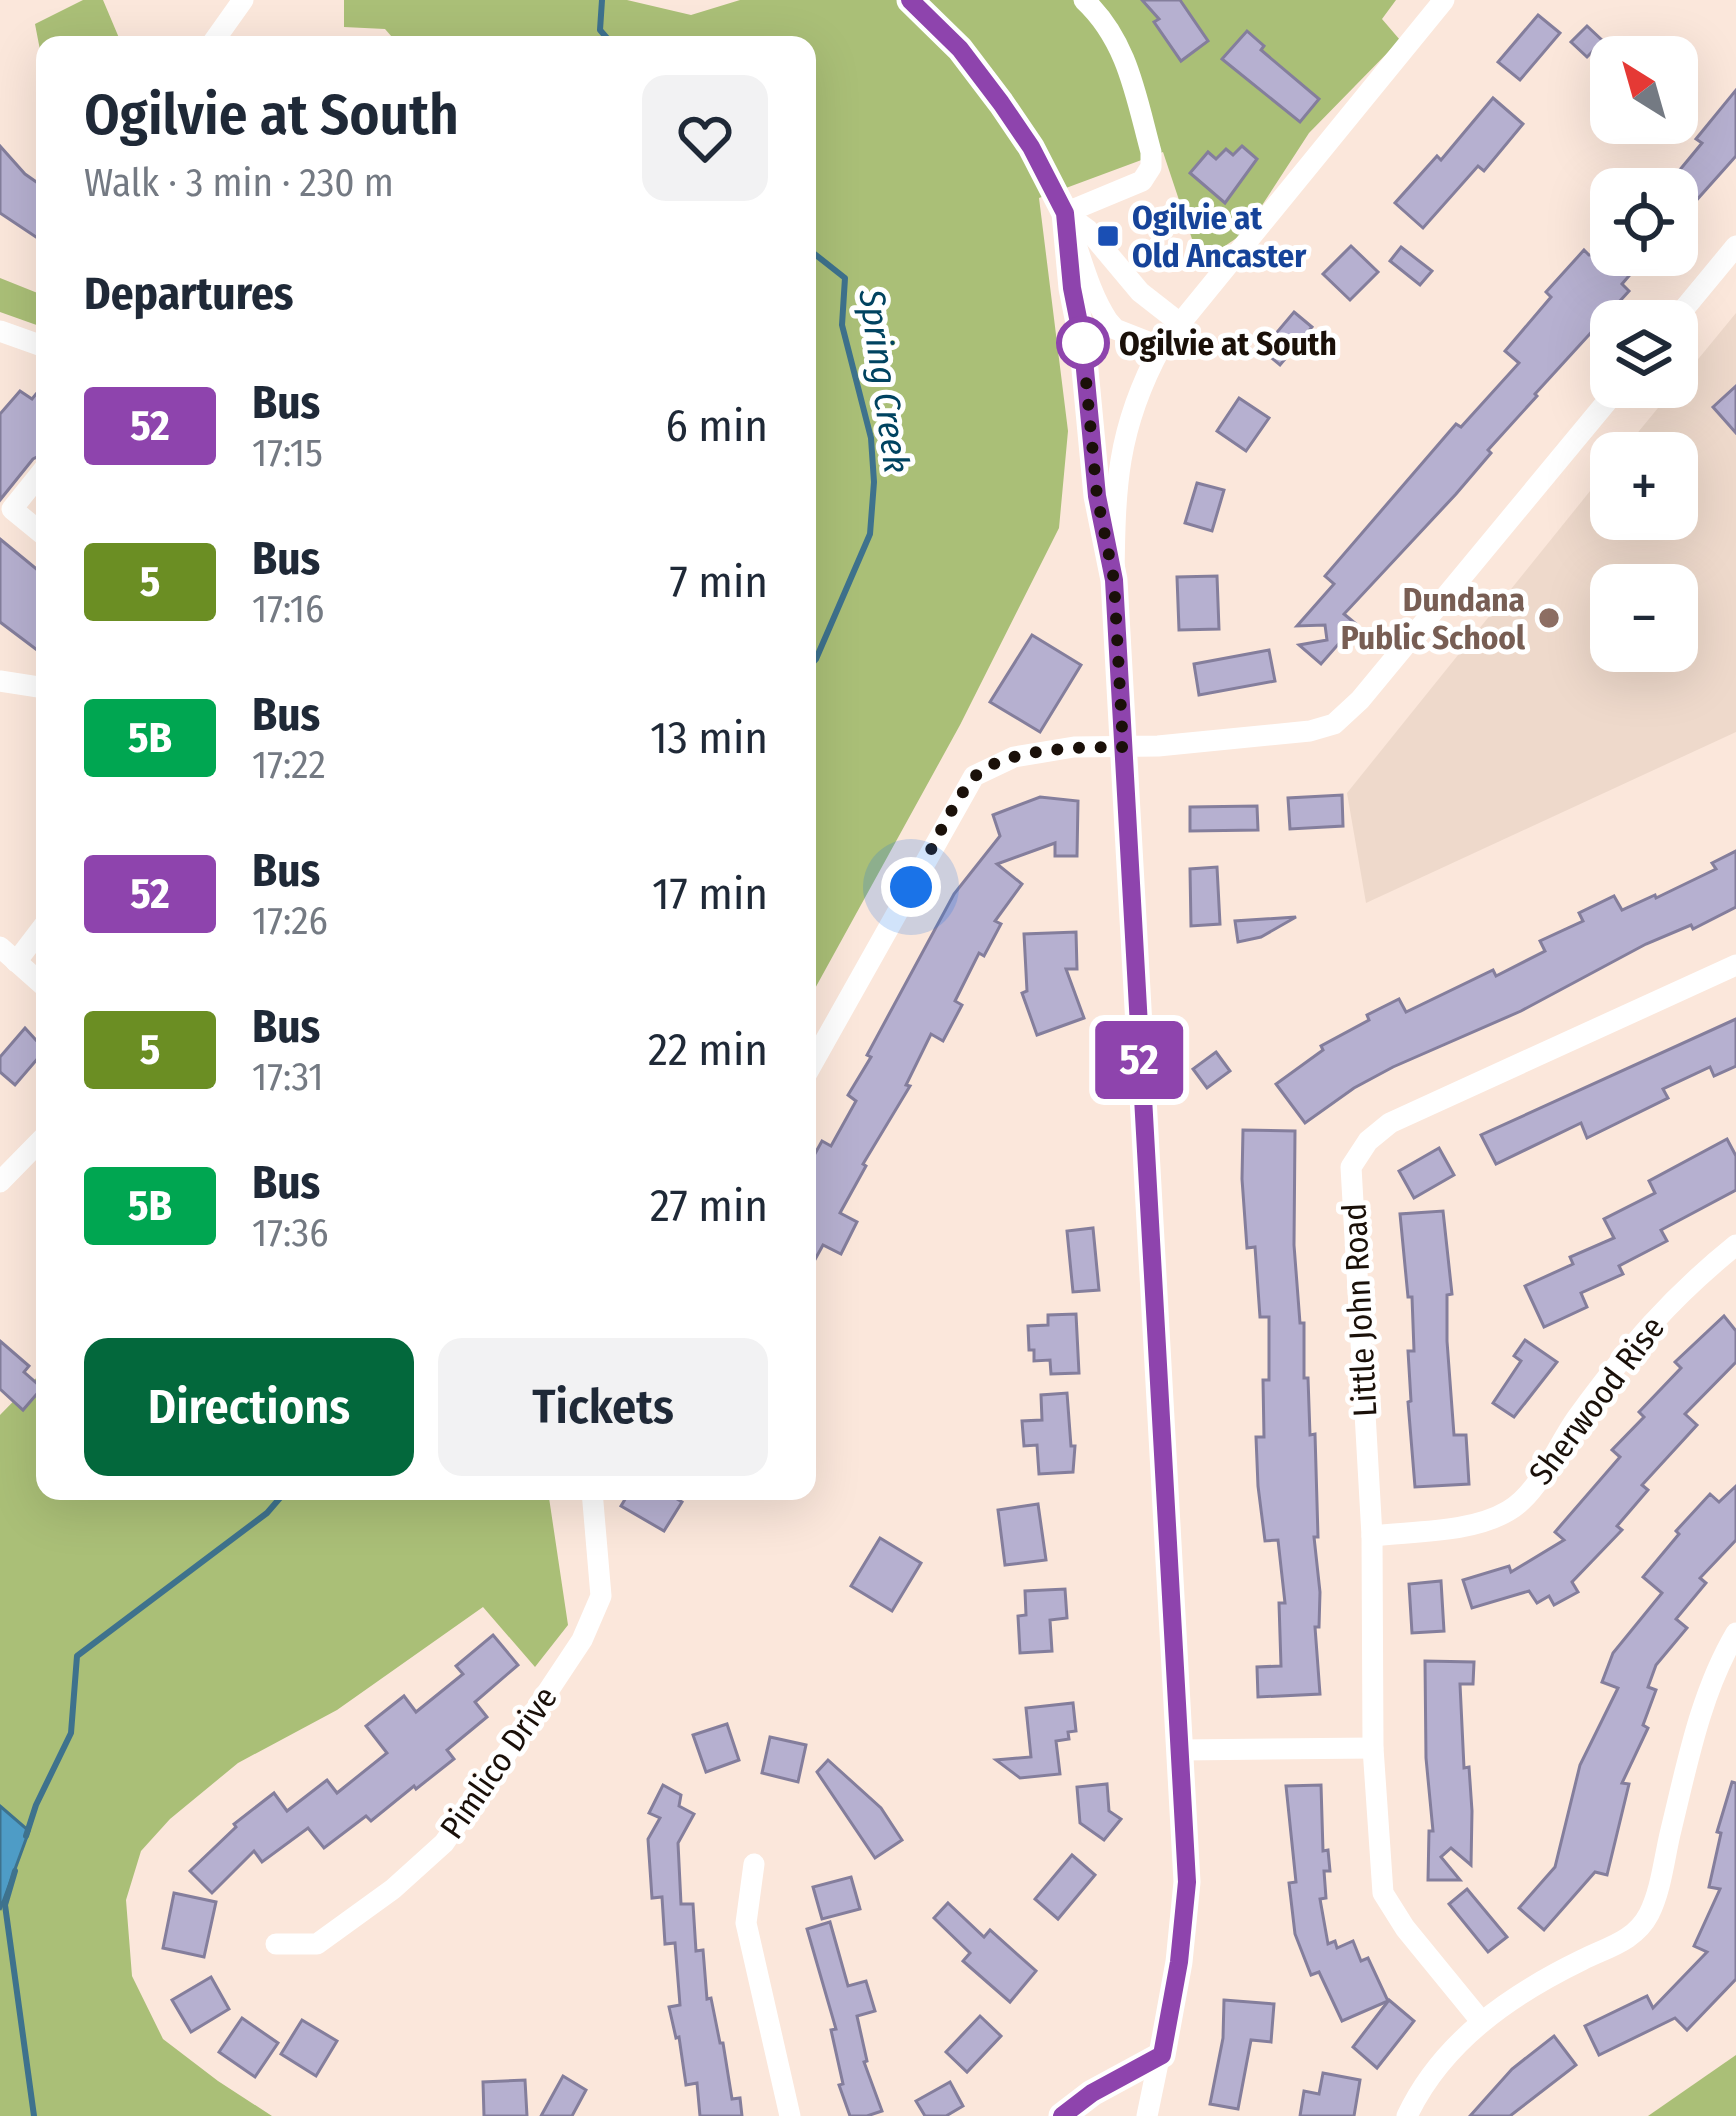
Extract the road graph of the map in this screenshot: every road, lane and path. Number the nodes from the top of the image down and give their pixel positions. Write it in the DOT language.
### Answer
graph roads {
  1 [pos="243,0"];
  2 [pos="910,0"];
  3 [pos="1084,0"];
  4 [pos="1444,0"];
  5 [pos="217,36"];
  6 [pos="1065,213"];
  7 [pos="1736,246"];
  8 [pos="1691,300"];
  9 [pos="1180,324"];
  10 [pos="0,331"];
  11 [pos="36,344"];
  12 [pos="1161,347"];
  13 [pos="1602,408"];
  14 [pos="36,479"];
  15 [pos="36,529"];
  16 [pos="1114,580"];
  17 [pos="0,681"];
  18 [pos="36,687"];
  19 [pos="1123,747"];
  20 [pos="36,931"];
  21 [pos="8,954"];
  22 [pos="1736,965"];
  23 [pos="36,979"];
  24 [pos="816,1057"];
  25 [pos="36,1145"];
  26 [pos="0,1182"];
  27 [pos="1736,1245"];
  28 [pos="593,1500"];
  29 [pos="1372,1536"];
  30 [pos="1736,1633"];
  31 [pos="1373,1748"];
  32 [pos="1182,1750"];
  33 [pos="754,1864"];
  34 [pos="276,1944"];
  35 [pos="1481,2021"];
  36 [pos="1162,2055"];
  37 [pos="790,2116"];
  38 [pos="1062,2116"];
  39 [pos="1147,2116"];
  40 [pos="1407,2116"];
  1 -- 5 [label="street"];
  2 -- 6 [label="street"];
  3 -- 6 [label="street"];
  4 -- 9 [label="street"];
  6 -- 9 [label="street"];
  6 -- 12 [label="street"];
  6 -- 16 [label="street"];
  7 -- 8 [label="street"];
  9 -- 12 [label="street"];
  10 -- 11 [label="street"];
  12 -- 16 [label="street"];
  13 -- 19 [label="street"];
  14 -- 15 [label="street"];
  16 -- 19 [label="street"];
  17 -- 18 [label="street"];
  19 -- 24 [label="street"];
  19 -- 32 [label="street"];
  20 -- 21 [label="street"];
  21 -- 23 [label="street"];
  22 -- 29 [label="street, Little John Road"];
  25 -- 26 [label="street"];
  27 -- 29 [label="street, Sherwood Rise"];
  28 -- 34 [label="street, Pimlico Drive"];
  29 -- 31 [label="street, Little John Road"];
  30 -- 35 [label="street"];
  31 -- 32 [label="street"];
  31 -- 35 [label="street, Little John Road"];
  32 -- 36 [label="street"];
  33 -- 37 [label="street"];
  35 -- 40 [label="street"];
  36 -- 38 [label="street"];
  36 -- 39 [label="street"];
}
